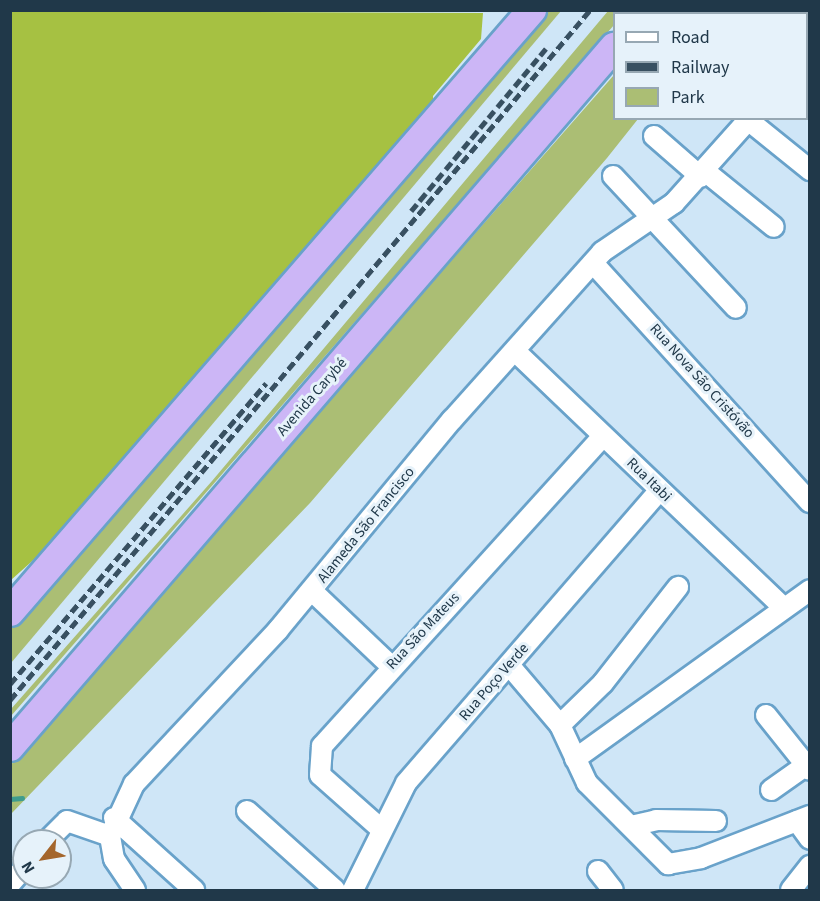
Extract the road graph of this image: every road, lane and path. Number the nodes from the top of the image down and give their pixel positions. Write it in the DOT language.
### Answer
graph roads {
  1 [pos="532,10"];
  2 [pos="613,49"];
  3 [pos="742,122"];
  4 [pos="654,136"];
  5 [pos="810,170"];
  6 [pos="704,175"];
  7 [pos="613,176"];
  8 [pos="654,215"];
  9 [pos="774,227"];
  10 [pos="593,262"];
  11 [pos="736,308"];
  12 [pos="515,351"];
  13 [pos="603,436"];
  14 [pos="659,491"];
  15 [pos="810,502"];
  16 [pos="678,587"];
  17 [pos="810,590"];
  18 [pos="312,591"];
  19 [pos="784,609"];
  20 [pos="10,612"];
  21 [pos="509,665"];
  22 [pos="391,666"];
  23 [pos="766,715"];
  24 [pos="560,725"];
  25 [pos="10,747"];
  26 [pos="575,759"];
  27 [pos="807,762"];
  28 [pos="771,790"];
  29 [pos="248,811"];
  30 [pos="803,818"];
  31 [pos="716,821"];
  32 [pos="632,826"];
  33 [pos="112,827"];
  34 [pos="59,829"];
  35 [pos="381,829"];
  36 [pos="810,839"];
  37 [pos="810,866"];
  38 [pos="598,871"];
  39 [pos="350,890"];
  40 [pos="135,891"];
  41 [pos="194,891"];
  42 [pos="613,891"];
  43 [pos="791,891"];
  1 -- 20 [label="highway"];
  2 -- 25 [label="highway, Avenida Carybé"];
  3 -- 5 [label="street"];
  3 -- 6 [label="street, Alameda São Francisco"];
  4 -- 6 [label="street"];
  6 -- 8 [label="street, Alameda São Francisco"];
  6 -- 9 [label="street"];
  7 -- 8 [label="street"];
  8 -- 10 [label="street, Alameda São Francisco"];
  8 -- 11 [label="street"];
  10 -- 12 [label="street, Alameda São Francisco"];
  10 -- 15 [label="street, Rua Nova São Cristóvão"];
  12 -- 13 [label="street, Rua Itabi"];
  12 -- 18 [label="street, Alameda São Francisco"];
  13 -- 14 [label="street, Rua Itabi"];
  13 -- 22 [label="street, Rua São Mateus"];
  14 -- 19 [label="street, Rua Itabi"];
  14 -- 21 [label="street, Rua Poço Verde"];
  16 -- 24 [label="street"];
  17 -- 19 [label="street"];
  18 -- 22 [label="street"];
  18 -- 33 [label="street, Alameda São Francisco"];
  19 -- 26 [label="street"];
  21 -- 24 [label="street"];
  21 -- 35 [label="street, Rua Poço Verde"];
  22 -- 35 [label="street, Rua São Mateus"];
  23 -- 27 [label="street"];
  24 -- 26 [label="street"];
  26 -- 32 [label="street"];
  27 -- 28 [label="street"];
  29 -- 39 [label="street"];
  30 -- 32 [label="street"];
  30 -- 36 [label="street"];
  31 -- 32 [label="street"];
  33 -- 34 [label="street"];
  33 -- 40 [label="street"];
  33 -- 41 [label="street"];
  35 -- 39 [label="street, Rua Poço Verde"];
  37 -- 43 [label="street"];
  38 -- 42 [label="street"];
}
